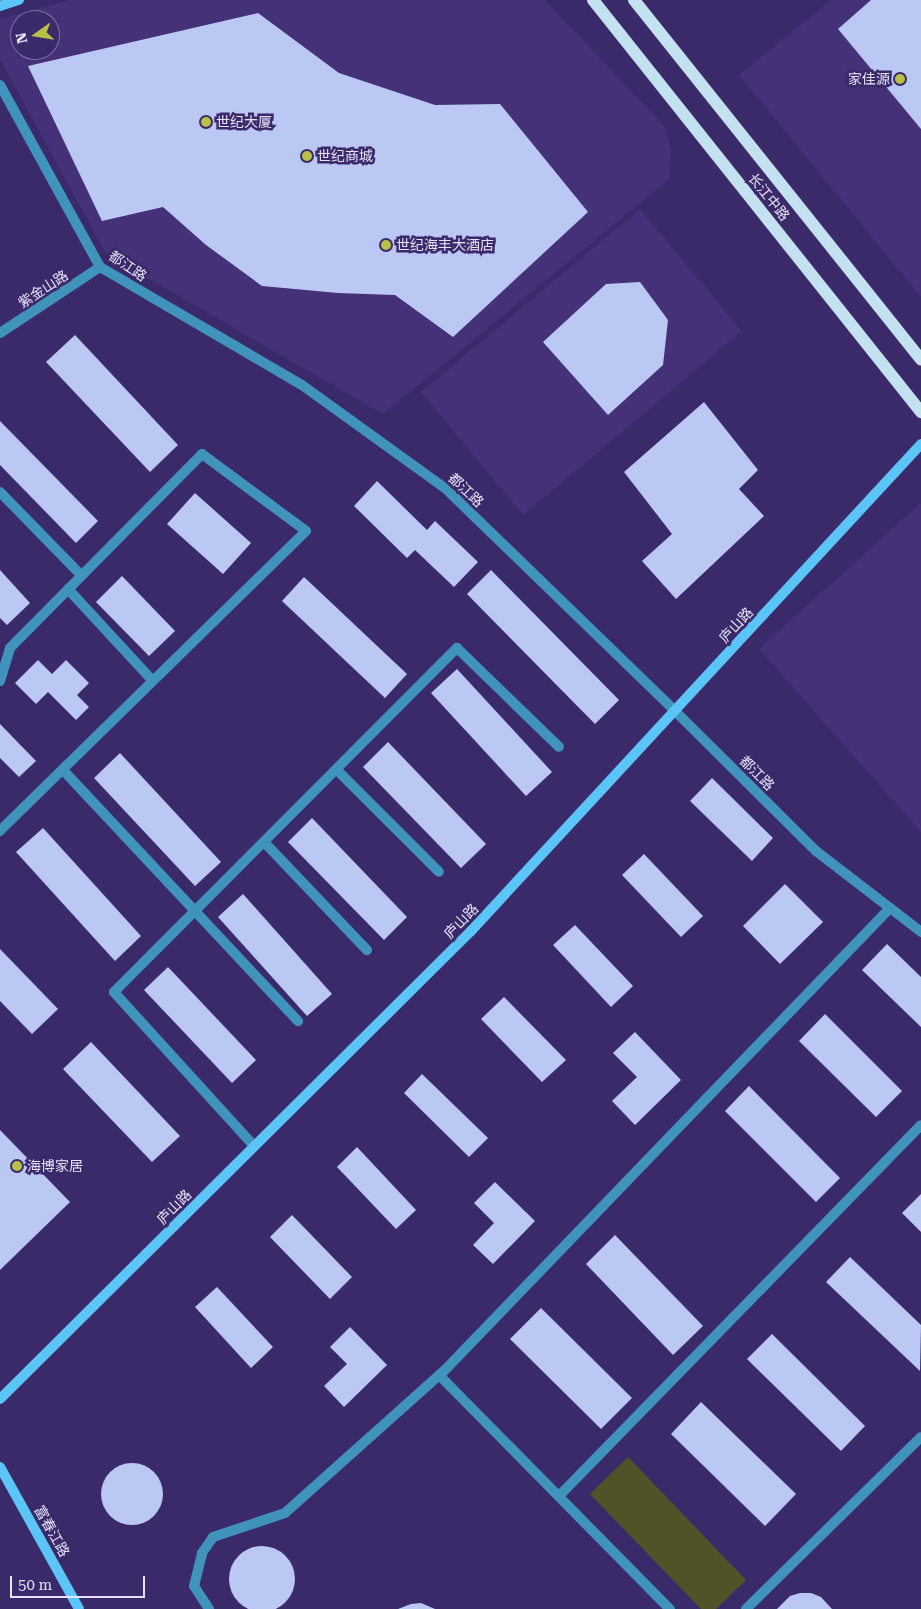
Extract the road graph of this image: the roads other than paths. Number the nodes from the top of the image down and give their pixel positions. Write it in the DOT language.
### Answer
graph roads {
  1 [pos="19,0"];
  2 [pos="593,0"];
  3 [pos="634,0"];
  4 [pos="0,6"];
  5 [pos="0,85"];
  6 [pos="100,268"];
  7 [pos="0,333"];
  8 [pos="921,360"];
  9 [pos="921,412"];
  10 [pos="921,444"];
  11 [pos="0,492"];
  12 [pos="82,576"];
  13 [pos="68,589"];
  14 [pos="0,681"];
  15 [pos="153,681"];
  16 [pos="675,711"];
  17 [pos="559,747"];
  18 [pos="63,770"];
  19 [pos="337,770"];
  20 [pos="1,829"];
  21 [pos="265,843"];
  22 [pos="439,872"];
  23 [pos="890,908"];
  24 [pos="197,911"];
  25 [pos="921,932"];
  26 [pos="367,950"];
  27 [pos="298,1021"];
  28 [pos="921,1125"];
  29 [pos="254,1146"];
  30 [pos="439,1375"];
  31 [pos="0,1398"];
  32 [pos="921,1437"];
  33 [pos="0,1467"];
  34 [pos="559,1496"];
  35 [pos="79,1609"];
  36 [pos="209,1609"];
  37 [pos="670,1609"];
  38 [pos="746,1609"];
  1 -- 4 [label="street"];
  2 -- 9 [label="main road, 长江中路"];
  3 -- 8 [label="main road, 长江中路"];
  5 -- 6 [label="street, 都江路"];
  6 -- 7 [label="street, 紫金山路"];
  6 -- 16 [label="street, 都江路"];
  10 -- 16 [label="street, 庐山路"];
  11 -- 12 [label="street"];
  12 -- 13 [label="street"];
  12 -- 15 [label="street"];
  13 -- 14 [label="street"];
  13 -- 15 [label="street"];
  15 -- 18 [label="street"];
  16 -- 23 [label="street, 都江路"];
  16 -- 29 [label="street, 庐山路"];
  17 -- 19 [label="street"];
  18 -- 20 [label="street"];
  18 -- 24 [label="street"];
  19 -- 21 [label="street"];
  19 -- 22 [label="street"];
  21 -- 24 [label="street"];
  21 -- 26 [label="street"];
  23 -- 25 [label="street, 都江路"];
  23 -- 30 [label="street"];
  24 -- 27 [label="street"];
  24 -- 29 [label="street"];
  28 -- 34 [label="street"];
  29 -- 31 [label="street, 庐山路"];
  30 -- 34 [label="street"];
  30 -- 36 [label="street"];
  32 -- 38 [label="street"];
  33 -- 35 [label="street, 富春江路"];
  34 -- 37 [label="street"];
}
